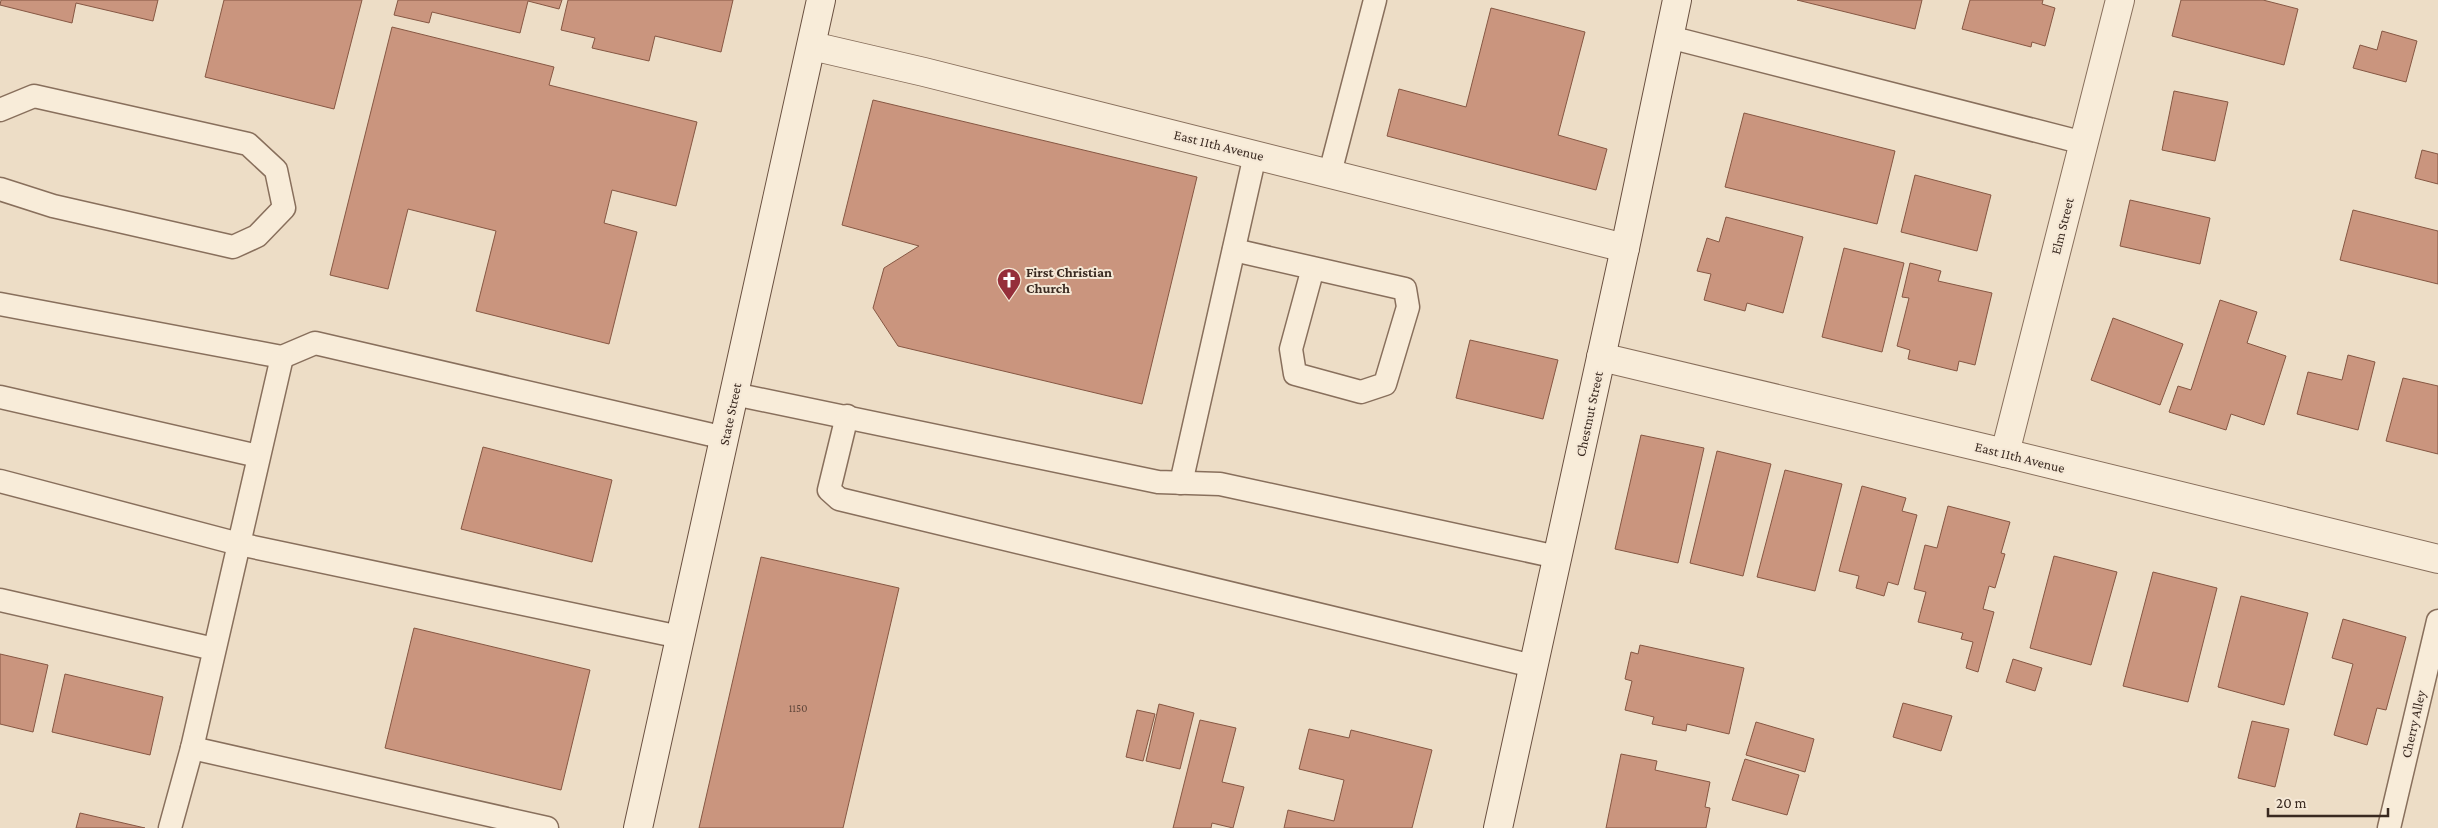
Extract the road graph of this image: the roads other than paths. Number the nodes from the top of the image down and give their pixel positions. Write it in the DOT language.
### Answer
graph roads {
  1 [pos="822,0"];
  2 [pos="1375,0"];
  3 [pos="1677,0"];
  4 [pos="2120,0"];
  5 [pos="1669,37"];
  6 [pos="812,46"];
  7 [pos="0,110"];
  8 [pos="2084,143"];
  9 [pos="1255,154"];
  10 [pos="1330,173"];
  11 [pos="0,189"];
  12 [pos="1625,248"];
  13 [pos="1234,250"];
  14 [pos="1313,268"];
  15 [pos="0,304"];
  16 [pos="1601,357"];
  17 [pos="282,358"];
  18 [pos="734,394"];
  19 [pos="0,397"];
  20 [pos="847,416"];
  21 [pos="724,438"];
  22 [pos="2005,452"];
  23 [pos="258,456"];
  24 [pos="0,481"];
  25 [pos="1181,483"];
  26 [pos="239,544"];
  27 [pos="1558,557"];
  28 [pos="2438,559"];
  29 [pos="0,600"];
  30 [pos="2438,621"];
  31 [pos="680,637"];
  32 [pos="214,648"];
  33 [pos="1533,666"];
  34 [pos="192,748"];
  35 [pos="170,828"];
  36 [pos="547,828"];
  37 [pos="638,828"];
  38 [pos="1498,828"];
  39 [pos="2389,828"];
  1 -- 6 [label="street, State Street"];
  2 -- 10 [label="lane"];
  3 -- 5 [label="street, Chestnut Street"];
  4 -- 8 [label="street, Elm Street"];
  5 -- 8 [label="lane"];
  5 -- 12 [label="street, Chestnut Street"];
  6 -- 9 [label="street, East 11th Avenue"];
  6 -- 18 [label="street, State Street"];
  7 -- 11 [label="lane"];
  8 -- 22 [label="street, Elm Street"];
  9 -- 10 [label="street, East 11th Avenue"];
  9 -- 13 [label="lane"];
  10 -- 12 [label="street, East 11th Avenue"];
  12 -- 16 [label="street, Chestnut Street"];
  13 -- 14 [label="lane"];
  13 -- 25 [label="lane"];
  14 -- 14 [label="lane"];
  15 -- 17 [label="lane"];
  16 -- 22 [label="street, East 11th Avenue"];
  16 -- 27 [label="street, Chestnut Street"];
  17 -- 21 [label="lane"];
  17 -- 23 [label="lane"];
  18 -- 20 [label="lane"];
  18 -- 21 [label="street, State Street"];
  19 -- 23 [label="lane"];
  20 -- 25 [label="lane"];
  20 -- 33 [label="lane"];
  21 -- 31 [label="street, State Street"];
  22 -- 28 [label="street, East 11th Avenue"];
  23 -- 26 [label="lane"];
  24 -- 26 [label="lane"];
  25 -- 27 [label="lane"];
  26 -- 31 [label="lane"];
  26 -- 32 [label="lane"];
  27 -- 33 [label="street, Chestnut Street"];
  29 -- 32 [label="lane"];
  30 -- 39 [label="lane, Cherry Alley"];
  31 -- 37 [label="street, State Street"];
  32 -- 34 [label="lane"];
  33 -- 38 [label="street, Chestnut Street"];
  34 -- 35 [label="lane"];
  34 -- 36 [label="lane"];
}
